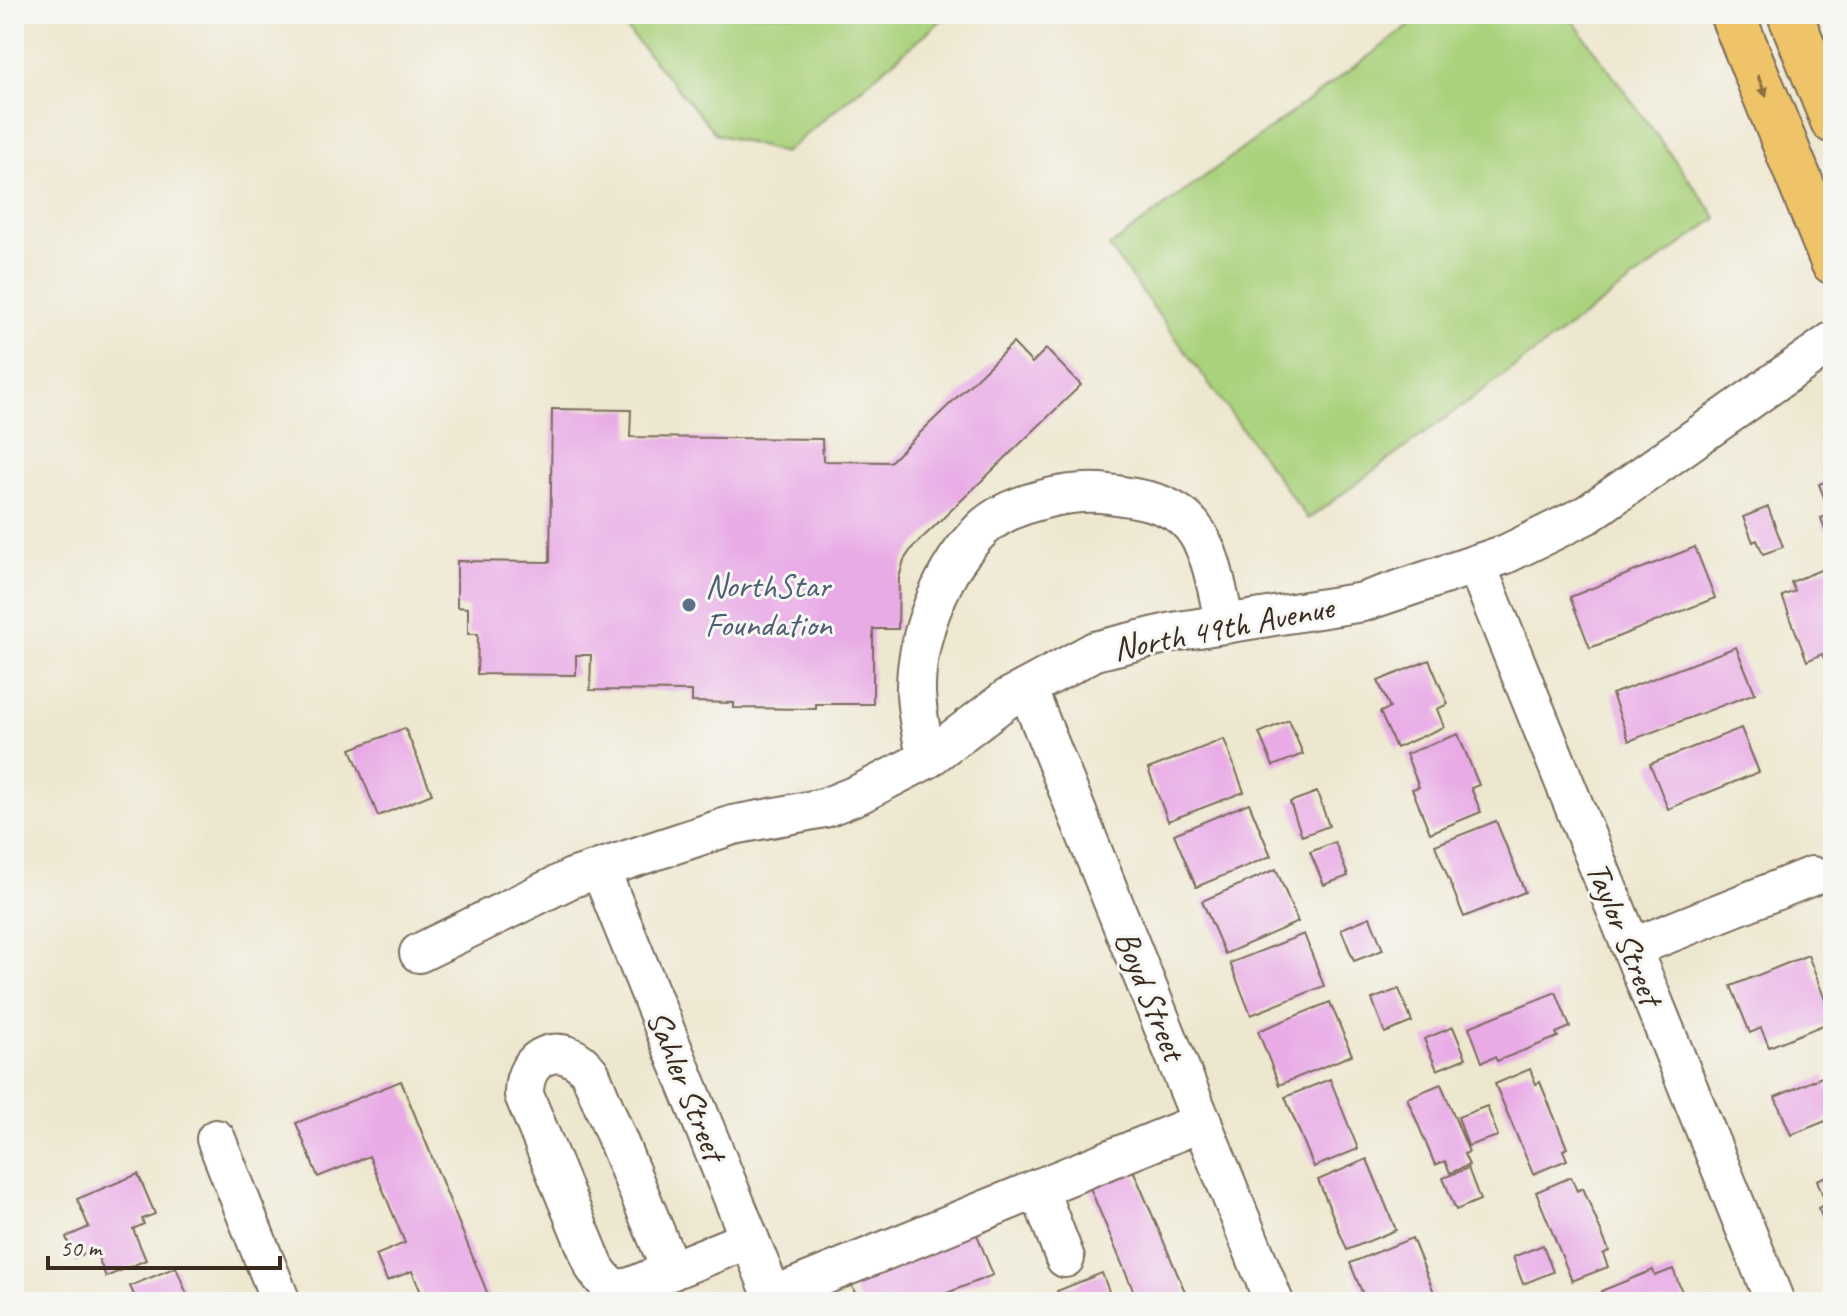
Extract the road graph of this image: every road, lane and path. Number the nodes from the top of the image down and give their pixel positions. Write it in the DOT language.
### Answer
graph roads {
  1 [pos="1732,14"];
  2 [pos="1790,14"];
  3 [pos="1833,121"];
  4 [pos="1833,262"];
  5 [pos="1833,341"];
  6 [pos="1476,564"];
  7 [pos="1225,624"];
  8 [pos="1027,688"];
  9 [pos="927,759"];
  10 [pos="600,869"];
  11 [pos="1812,876"];
  12 [pos="1632,948"];
  13 [pos="419,953"];
  14 [pos="1202,1122"];
  15 [pos="216,1139"];
  16 [pos="1038,1188"];
  17 [pos="749,1239"];
  18 [pos="1065,1258"];
  19 [pos="671,1271"];
  20 [pos="774,1299"];
  21 [pos="281,1302"];
  22 [pos="1274,1302"];
  23 [pos="1775,1302"];
  1 -- 4 [label="main road, one-way"];
  2 -- 3 [label="main road"];
  5 -- 6 [label="street, North 49th Avenue"];
  6 -- 7 [label="street, North 49th Avenue"];
  6 -- 12 [label="street, Taylor Street"];
  7 -- 8 [label="street, North 49th Avenue"];
  7 -- 9 [label="street"];
  8 -- 9 [label="street, North 49th Avenue"];
  8 -- 14 [label="street, Boyd Street"];
  9 -- 10 [label="street, North 49th Avenue"];
  10 -- 13 [label="street, North 49th Avenue"];
  10 -- 17 [label="street, Sahler Street"];
  11 -- 12 [label="street"];
  12 -- 23 [label="street, Taylor Street"];
  14 -- 16 [label="street"];
  14 -- 22 [label="street, Boyd Street"];
  15 -- 21 [label="street"];
  16 -- 18 [label="street"];
  16 -- 20 [label="street"];
  17 -- 19 [label="street"];
  17 -- 20 [label="street, Sahler Street"];
  19 -- 19 [label="street"];
}
